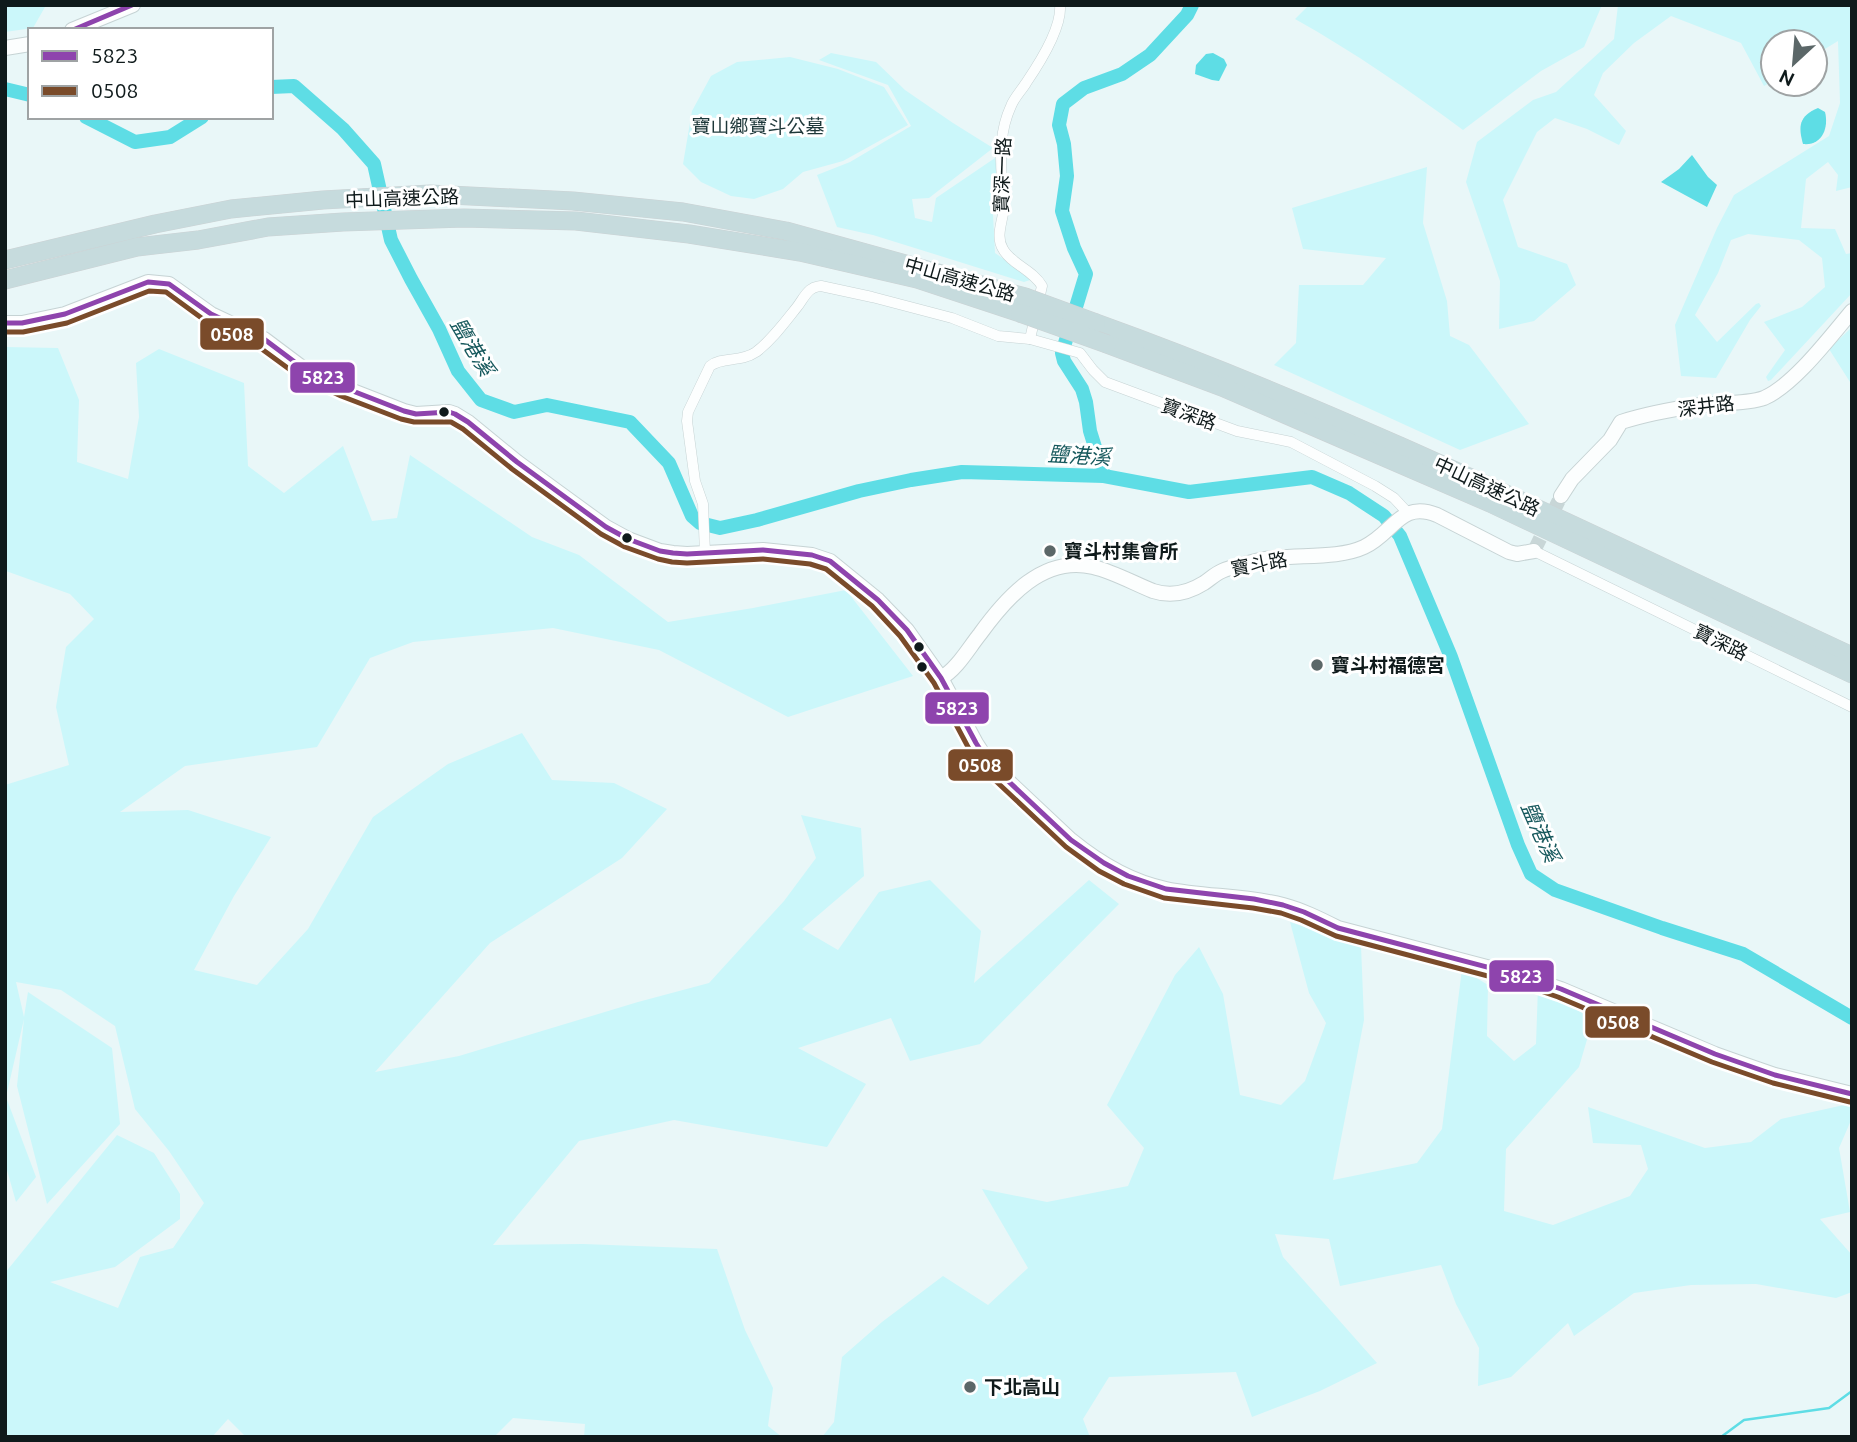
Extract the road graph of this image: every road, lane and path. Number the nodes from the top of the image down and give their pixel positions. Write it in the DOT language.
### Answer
graph roads {
  1 [pos="133,5"];
  2 [pos="1060,5"];
  3 [pos="77,28"];
  4 [pos="28,44"];
  5 [pos="5,48"];
  6 [pos="5,260"];
  7 [pos="5,280"];
  8 [pos="1023,305"];
  9 [pos="1852,311"];
  10 [pos="5,323"];
  11 [pos="1030,339"];
  12 [pos="1561,496"];
  13 [pos="1407,512"];
  14 [pos="1534,551"];
  15 [pos="705,553"];
  16 [pos="1852,656"];
  17 [pos="1852,674"];
  18 [pos="941,678"];
  19 [pos="1852,707"];
  20 [pos="1852,1094"];
  1 -- 3 [label="street"];
  2 -- 11 [label="street, 寶深一路"];
  4 -- 5 [label="street"];
  6 -- 8 [label="highway, 中山高速公路"];
  7 -- 8 [label="highway, 中山高速公路"];
  8 -- 16 [label="highway, 中山高速公路, bridge"];
  8 -- 17 [label="highway, 中山高速公路, bridge"];
  9 -- 12 [label="street, 深井路"];
  10 -- 15 [label="street"];
  11 -- 13 [label="street, 寶深路"];
  11 -- 15 [label="street, 寶深路"];
  13 -- 14 [label="street, 寶深路"];
  13 -- 18 [label="street, 寶斗路"];
  14 -- 19 [label="street, 寶深路"];
  15 -- 18 [label="street"];
  18 -- 20 [label="street"];
}
